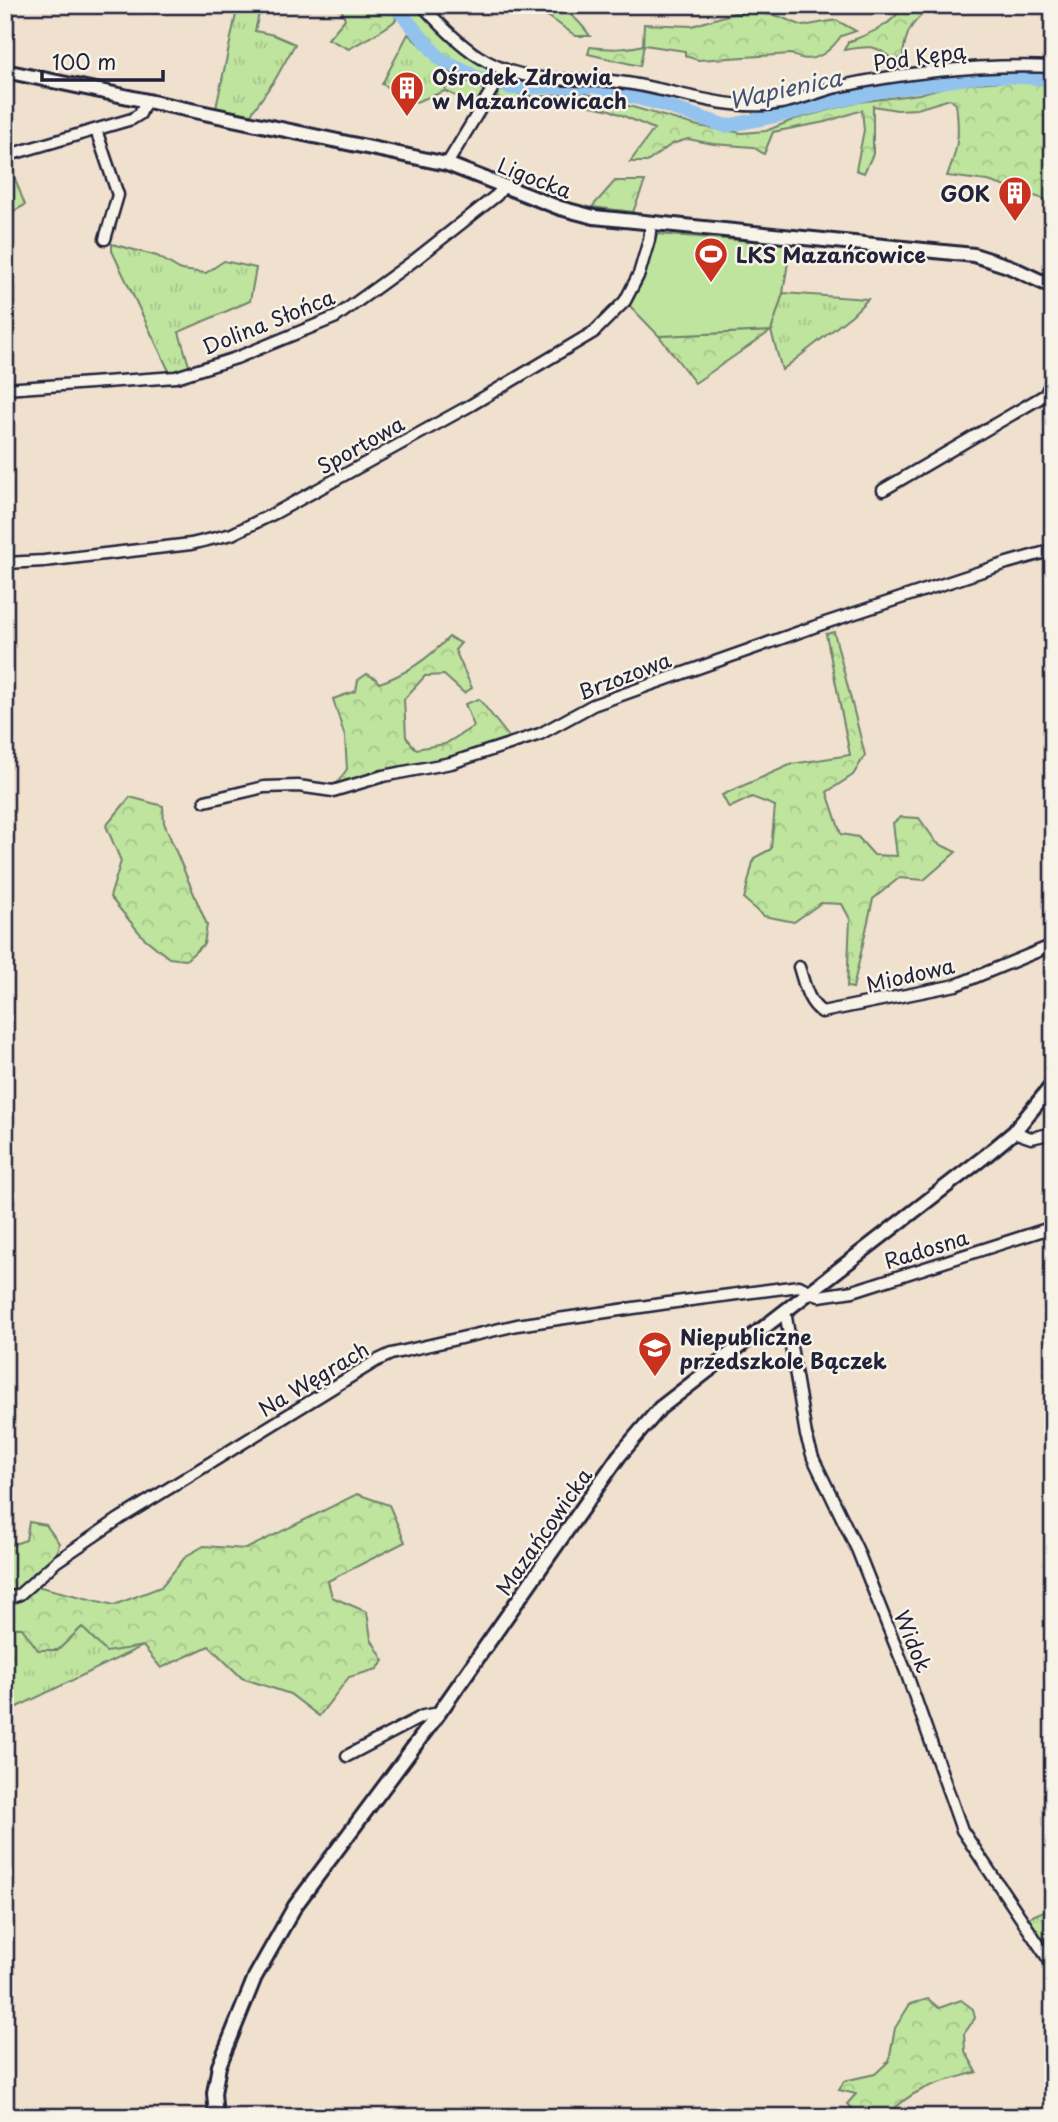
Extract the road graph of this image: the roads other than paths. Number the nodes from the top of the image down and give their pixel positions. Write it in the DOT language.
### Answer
graph roads {
  1 [pos="422,5"];
  2 [pos="1053,67"];
  3 [pos="5,71"];
  4 [pos="503,71"];
  5 [pos="146,101"];
  6 [pos="96,130"];
  7 [pos="5,156"];
  8 [pos="446,164"];
  9 [pos="504,186"];
  10 [pos="651,224"];
  11 [pos="105,239"];
  12 [pos="1053,287"];
  13 [pos="1053,379"];
  14 [pos="5,389"];
  15 [pos="883,490"];
  16 [pos="1053,550"];
  17 [pos="5,563"];
  18 [pos="205,801"];
  19 [pos="1053,945"];
  20 [pos="799,967"];
  21 [pos="1053,1084"];
  22 [pos="1014,1132"];
  23 [pos="1053,1133"];
  24 [pos="1053,1227"];
  25 [pos="811,1292"];
  26 [pos="785,1311"];
  27 [pos="5,1600"];
  28 [pos="439,1713"];
  29 [pos="347,1756"];
  30 [pos="1053,1966"];
  31 [pos="216,2117"];
  1 -- 4 [label="street, Pod Kępą"];
  2 -- 4 [label="street, Pod Kępą"];
  3 -- 5 [label="street, Ligocka"];
  4 -- 8 [label="street"];
  5 -- 6 [label="street"];
  5 -- 8 [label="street, Ligocka"];
  6 -- 7 [label="street"];
  6 -- 11 [label="street"];
  8 -- 9 [label="street, Ligocka"];
  9 -- 10 [label="street, Ligocka"];
  9 -- 14 [label="street, Dolina Słońca"];
  10 -- 12 [label="street, Ligocka"];
  10 -- 17 [label="street, Sportowa"];
  13 -- 15 [label="street"];
  16 -- 18 [label="street, Brzozowa"];
  19 -- 20 [label="street, Miodowa"];
  21 -- 22 [label="street, Mazańcowicka"];
  22 -- 23 [label="street"];
  22 -- 25 [label="street, Mazańcowicka"];
  24 -- 25 [label="street, Radosna"];
  25 -- 26 [label="street, Mazańcowicka"];
  25 -- 27 [label="street, Na Węgrach"];
  26 -- 28 [label="street, Mazańcowicka"];
  26 -- 30 [label="street, Widok"];
  28 -- 29 [label="street"];
  28 -- 31 [label="street, Mazańcowicka"];
}
